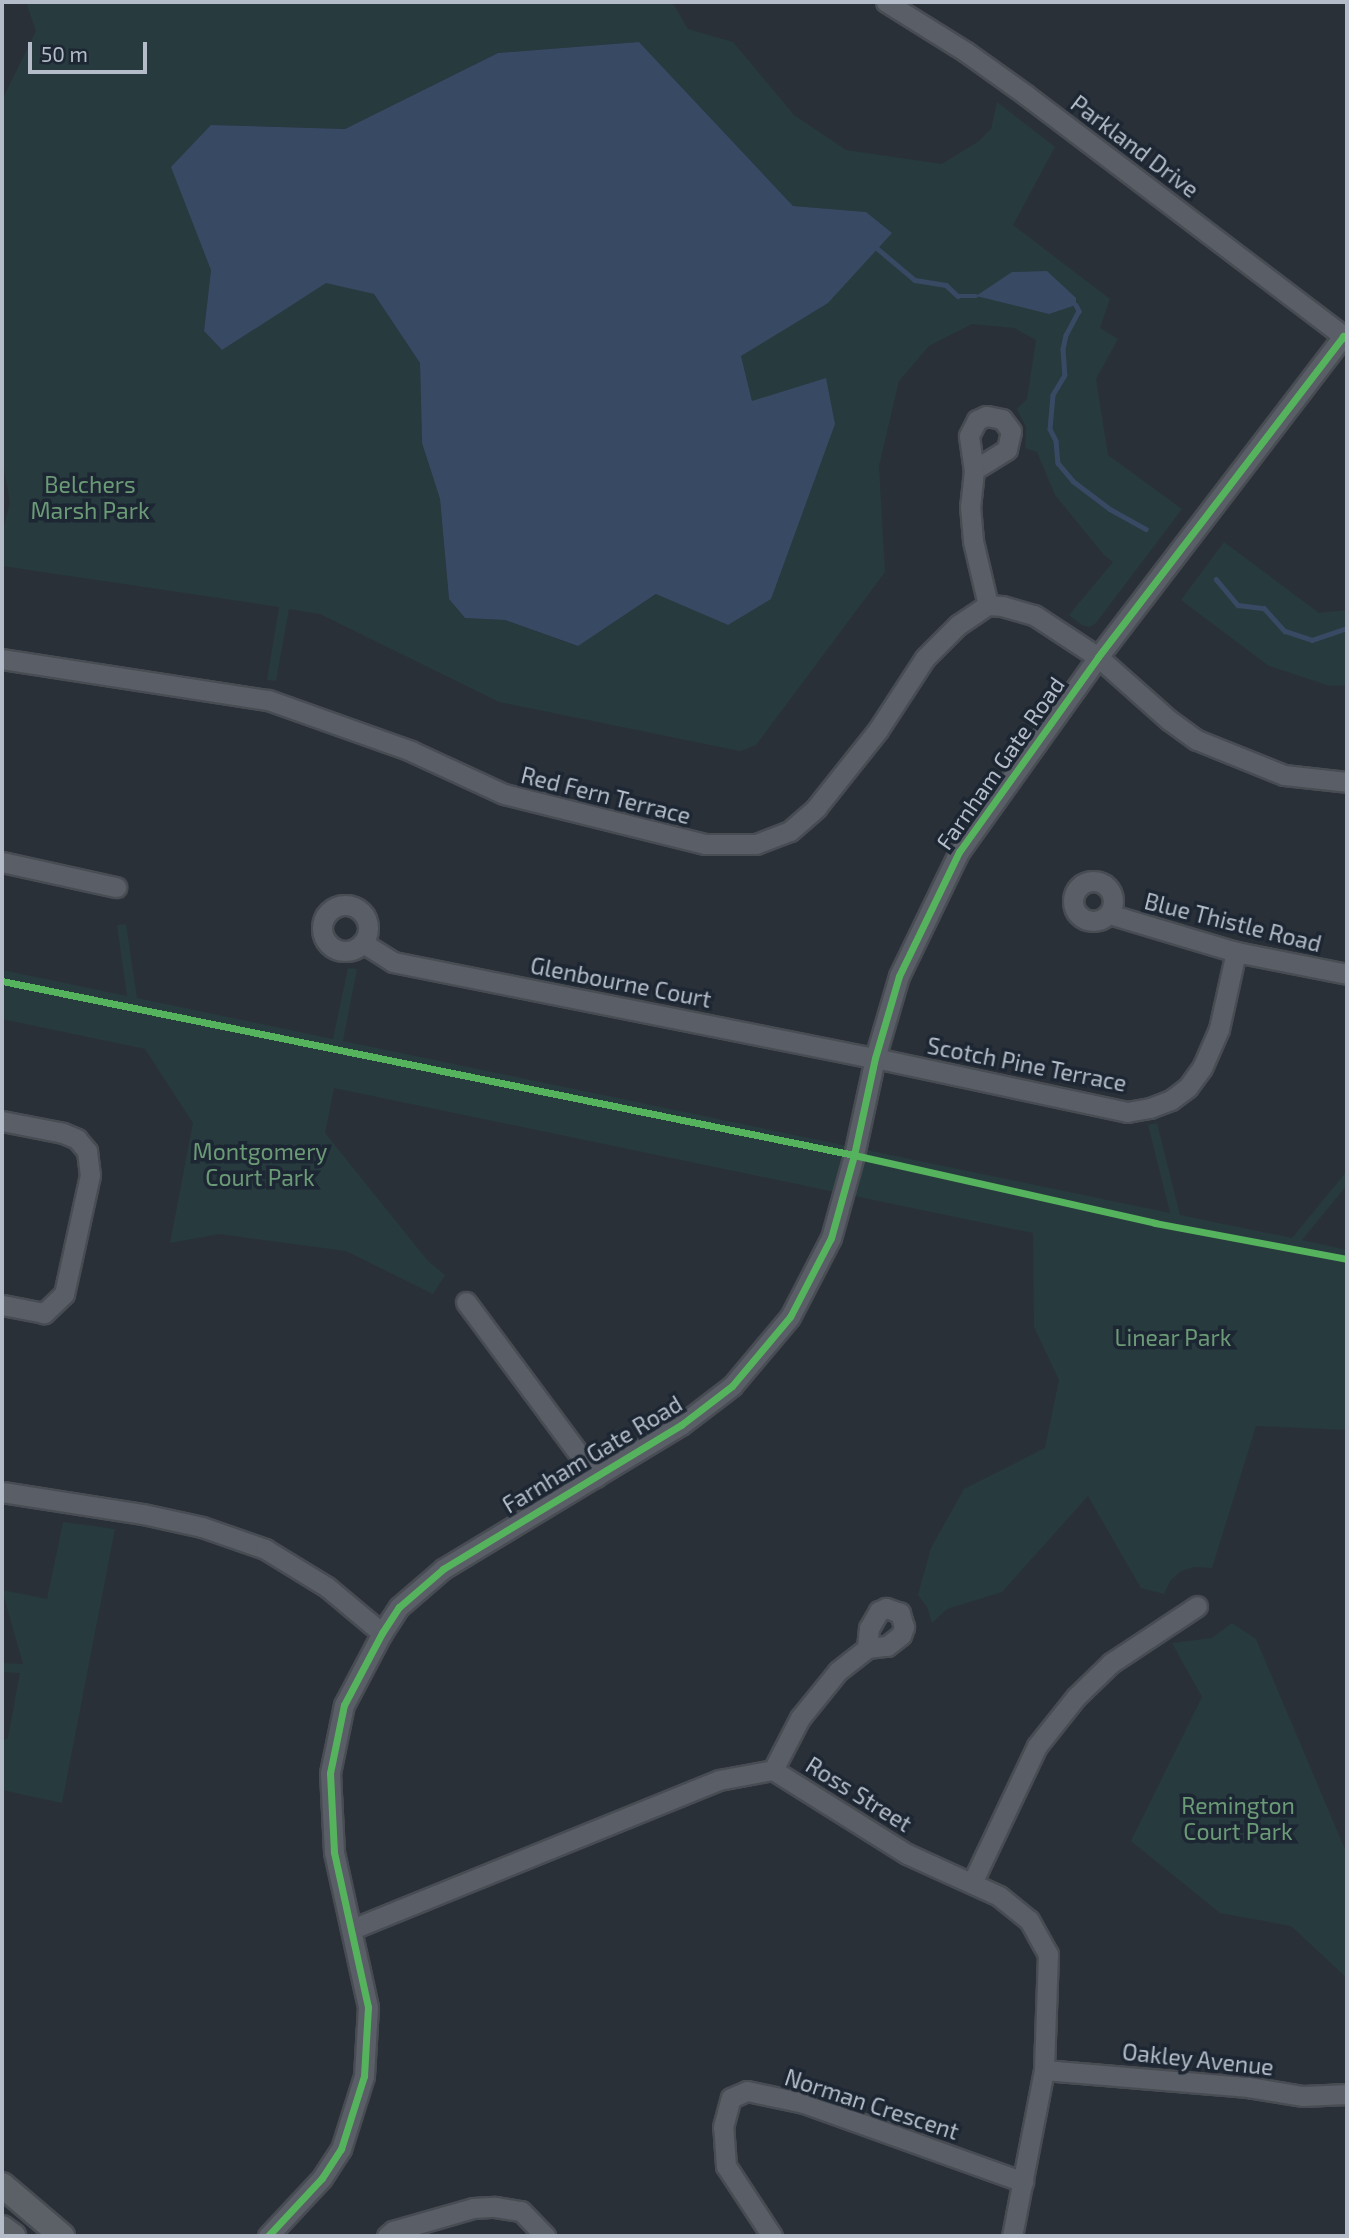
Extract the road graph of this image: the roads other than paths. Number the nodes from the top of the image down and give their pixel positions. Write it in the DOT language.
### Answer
graph roads {
  1 [pos="886,2"];
  2 [pos="1345,337"];
  3 [pos="974,470"];
  4 [pos="988,606"];
  5 [pos="1098,657"];
  6 [pos="2,659"];
  7 [pos="1347,782"];
  8 [pos="2,862"];
  9 [pos="116,887"];
  10 [pos="1109,915"];
  11 [pos="363,943"];
  12 [pos="1236,952"];
  13 [pos="1347,974"];
  14 [pos="875,1058"];
  15 [pos="2,1121"];
  16 [pos="466,1302"];
  17 [pos="2,1305"];
  18 [pos="596,1477"];
  19 [pos="2,1492"];
  20 [pos="1197,1606"];
  21 [pos="382,1633"];
  22 [pos="867,1648"];
  23 [pos="773,1770"];
  24 [pos="972,1883"];
  25 [pos="352,1929"];
  26 [pos="1044,2070"];
  27 [pos="1347,2094"];
  28 [pos="1023,2182"];
  29 [pos="2,2186"];
  30 [pos="2,2228"];
  31 [pos="13,2236"];
  32 [pos="62,2236"];
  33 [pos="268,2236"];
  34 [pos="387,2236"];
  35 [pos="545,2236"];
  36 [pos="772,2236"];
  37 [pos="1012,2236"];
  1 -- 2 [label="street, Parkland Drive"];
  2 -- 5 [label="street, Farnham Gate Road"];
  3 -- 4 [label="street"];
  4 -- 5 [label="street"];
  4 -- 6 [label="street, Red Fern Terrace"];
  5 -- 7 [label="street"];
  5 -- 14 [label="street, Farnham Gate Road"];
  8 -- 9 [label="street"];
  10 -- 12 [label="street, Blue Thistle Road"];
  11 -- 14 [label="street, Glenbourne Court"];
  12 -- 13 [label="street, Blue Thistle Road"];
  12 -- 14 [label="street, Scotch Pine Terrace"];
  14 -- 18 [label="street, Farnham Gate Road"];
  15 -- 17 [label="street"];
  16 -- 18 [label="street"];
  18 -- 21 [label="street, Farnham Gate Road"];
  19 -- 21 [label="street"];
  20 -- 24 [label="street"];
  21 -- 25 [label="street, Farnham Gate Road"];
  22 -- 23 [label="street"];
  23 -- 24 [label="street, Ross Street"];
  23 -- 25 [label="street, Ross Street"];
  24 -- 26 [label="street, Ross Street"];
  25 -- 33 [label="street, Farnham Gate Road"];
  26 -- 27 [label="street, Oakley Avenue"];
  26 -- 28 [label="street, Ross Street"];
  28 -- 36 [label="street, Norman Crescent"];
  28 -- 37 [label="street, Ross Street"];
  29 -- 32 [label="main road"];
  30 -- 31 [label="main road"];
  34 -- 35 [label="street"];
}
